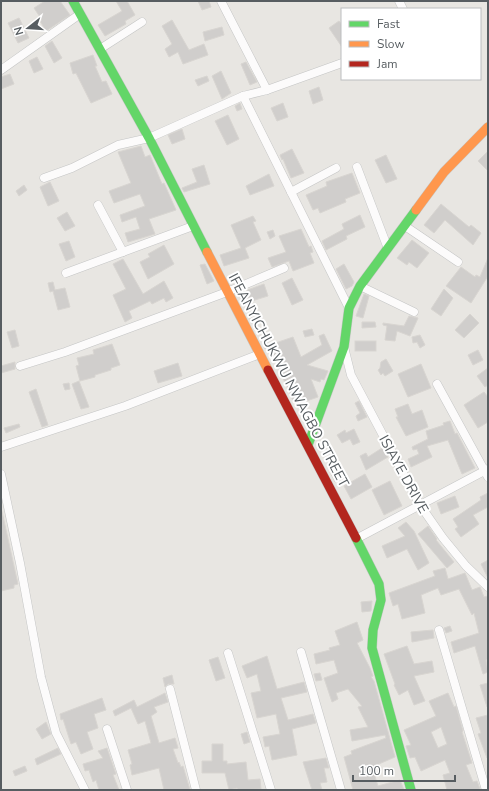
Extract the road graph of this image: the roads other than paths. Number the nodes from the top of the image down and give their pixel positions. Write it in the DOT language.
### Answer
graph roads {
  1 [pos="73,1"];
  2 [pos="221,1"];
  3 [pos="80,14"];
  4 [pos="142,22"];
  5 [pos="100,48"];
  6 [pos="341,63"];
  7 [pos="1,70"];
  8 [pos="267,90"];
  9 [pos="243,96"];
  10 [pos="488,127"];
  11 [pos="149,138"];
  12 [pos="358,167"];
  13 [pos="336,168"];
  14 [pos="44,178"];
  15 [pos="291,192"];
  16 [pos="98,205"];
  17 [pos="193,226"];
  18 [pos="405,226"];
  19 [pos="387,246"];
  20 [pos="123,252"];
  21 [pos="458,262"];
  22 [pos="284,268"];
  23 [pos="66,272"];
  24 [pos="360,286"];
  25 [pos="227,292"];
  26 [pos="349,308"];
  27 [pos="414,312"];
  28 [pos="344,347"];
  29 [pos="260,354"];
  30 [pos="20,366"];
  31 [pos="437,384"];
  32 [pos="308,445"];
  33 [pos="1,447"];
  34 [pos="487,472"];
  35 [pos="1,474"];
  36 [pos="420,505"];
  37 [pos="356,539"];
  38 [pos="488,587"];
  39 [pos="439,630"];
  40 [pos="301,652"];
  41 [pos="228,653"];
  42 [pos="170,689"];
  43 [pos="107,729"];
  44 [pos="85,790"];
  45 [pos="127,790"];
  46 [pos="196,790"];
  47 [pos="271,790"];
  48 [pos="341,790"];
  49 [pos="411,790"];
  50 [pos="486,790"];
  1 -- 3 [label="street, IFEANYICHUKWU NWAGBO STREET"];
  2 -- 8 [label="street"];
  3 -- 5 [label="street, IFEANYICHUKWU NWAGBO STREET"];
  3 -- 7 [label="street"];
  4 -- 5 [label="street"];
  5 -- 11 [label="street, IFEANYICHUKWU NWAGBO STREET"];
  6 -- 8 [label="street"];
  8 -- 9 [label="street"];
  9 -- 11 [label="street"];
  9 -- 15 [label="street"];
  10 -- 18 [label="street"];
  11 -- 14 [label="street"];
  11 -- 17 [label="street, IFEANYICHUKWU NWAGBO STREET"];
  12 -- 19 [label="street"];
  13 -- 15 [label="street"];
  15 -- 26 [label="street"];
  16 -- 20 [label="street"];
  17 -- 20 [label="street"];
  17 -- 25 [label="street, IFEANYICHUKWU NWAGBO STREET"];
  18 -- 19 [label="street"];
  18 -- 21 [label="street"];
  19 -- 24 [label="street"];
  20 -- 23 [label="street"];
  22 -- 25 [label="street"];
  24 -- 26 [label="street"];
  24 -- 27 [label="street"];
  25 -- 29 [label="street, IFEANYICHUKWU NWAGBO STREET"];
  25 -- 30 [label="street"];
  26 -- 28 [label="street"];
  28 -- 32 [label="street"];
  28 -- 36 [label="street, ISIAYE DRIVE"];
  29 -- 32 [label="street, IFEANYICHUKWU NWAGBO STREET"];
  29 -- 33 [label="street"];
  31 -- 34 [label="street"];
  32 -- 37 [label="street, IFEANYICHUKWU NWAGBO STREET"];
  34 -- 36 [label="street"];
  35 -- 44 [label="street"];
  36 -- 37 [label="street"];
  36 -- 38 [label="street, ISIAYE DRIVE"];
  37 -- 49 [label="street, IFEANYICHUKWU NWAGBO STREET"];
  39 -- 50 [label="street"];
  40 -- 48 [label="street"];
  41 -- 47 [label="street"];
  42 -- 46 [label="street"];
  43 -- 45 [label="street"];
}
